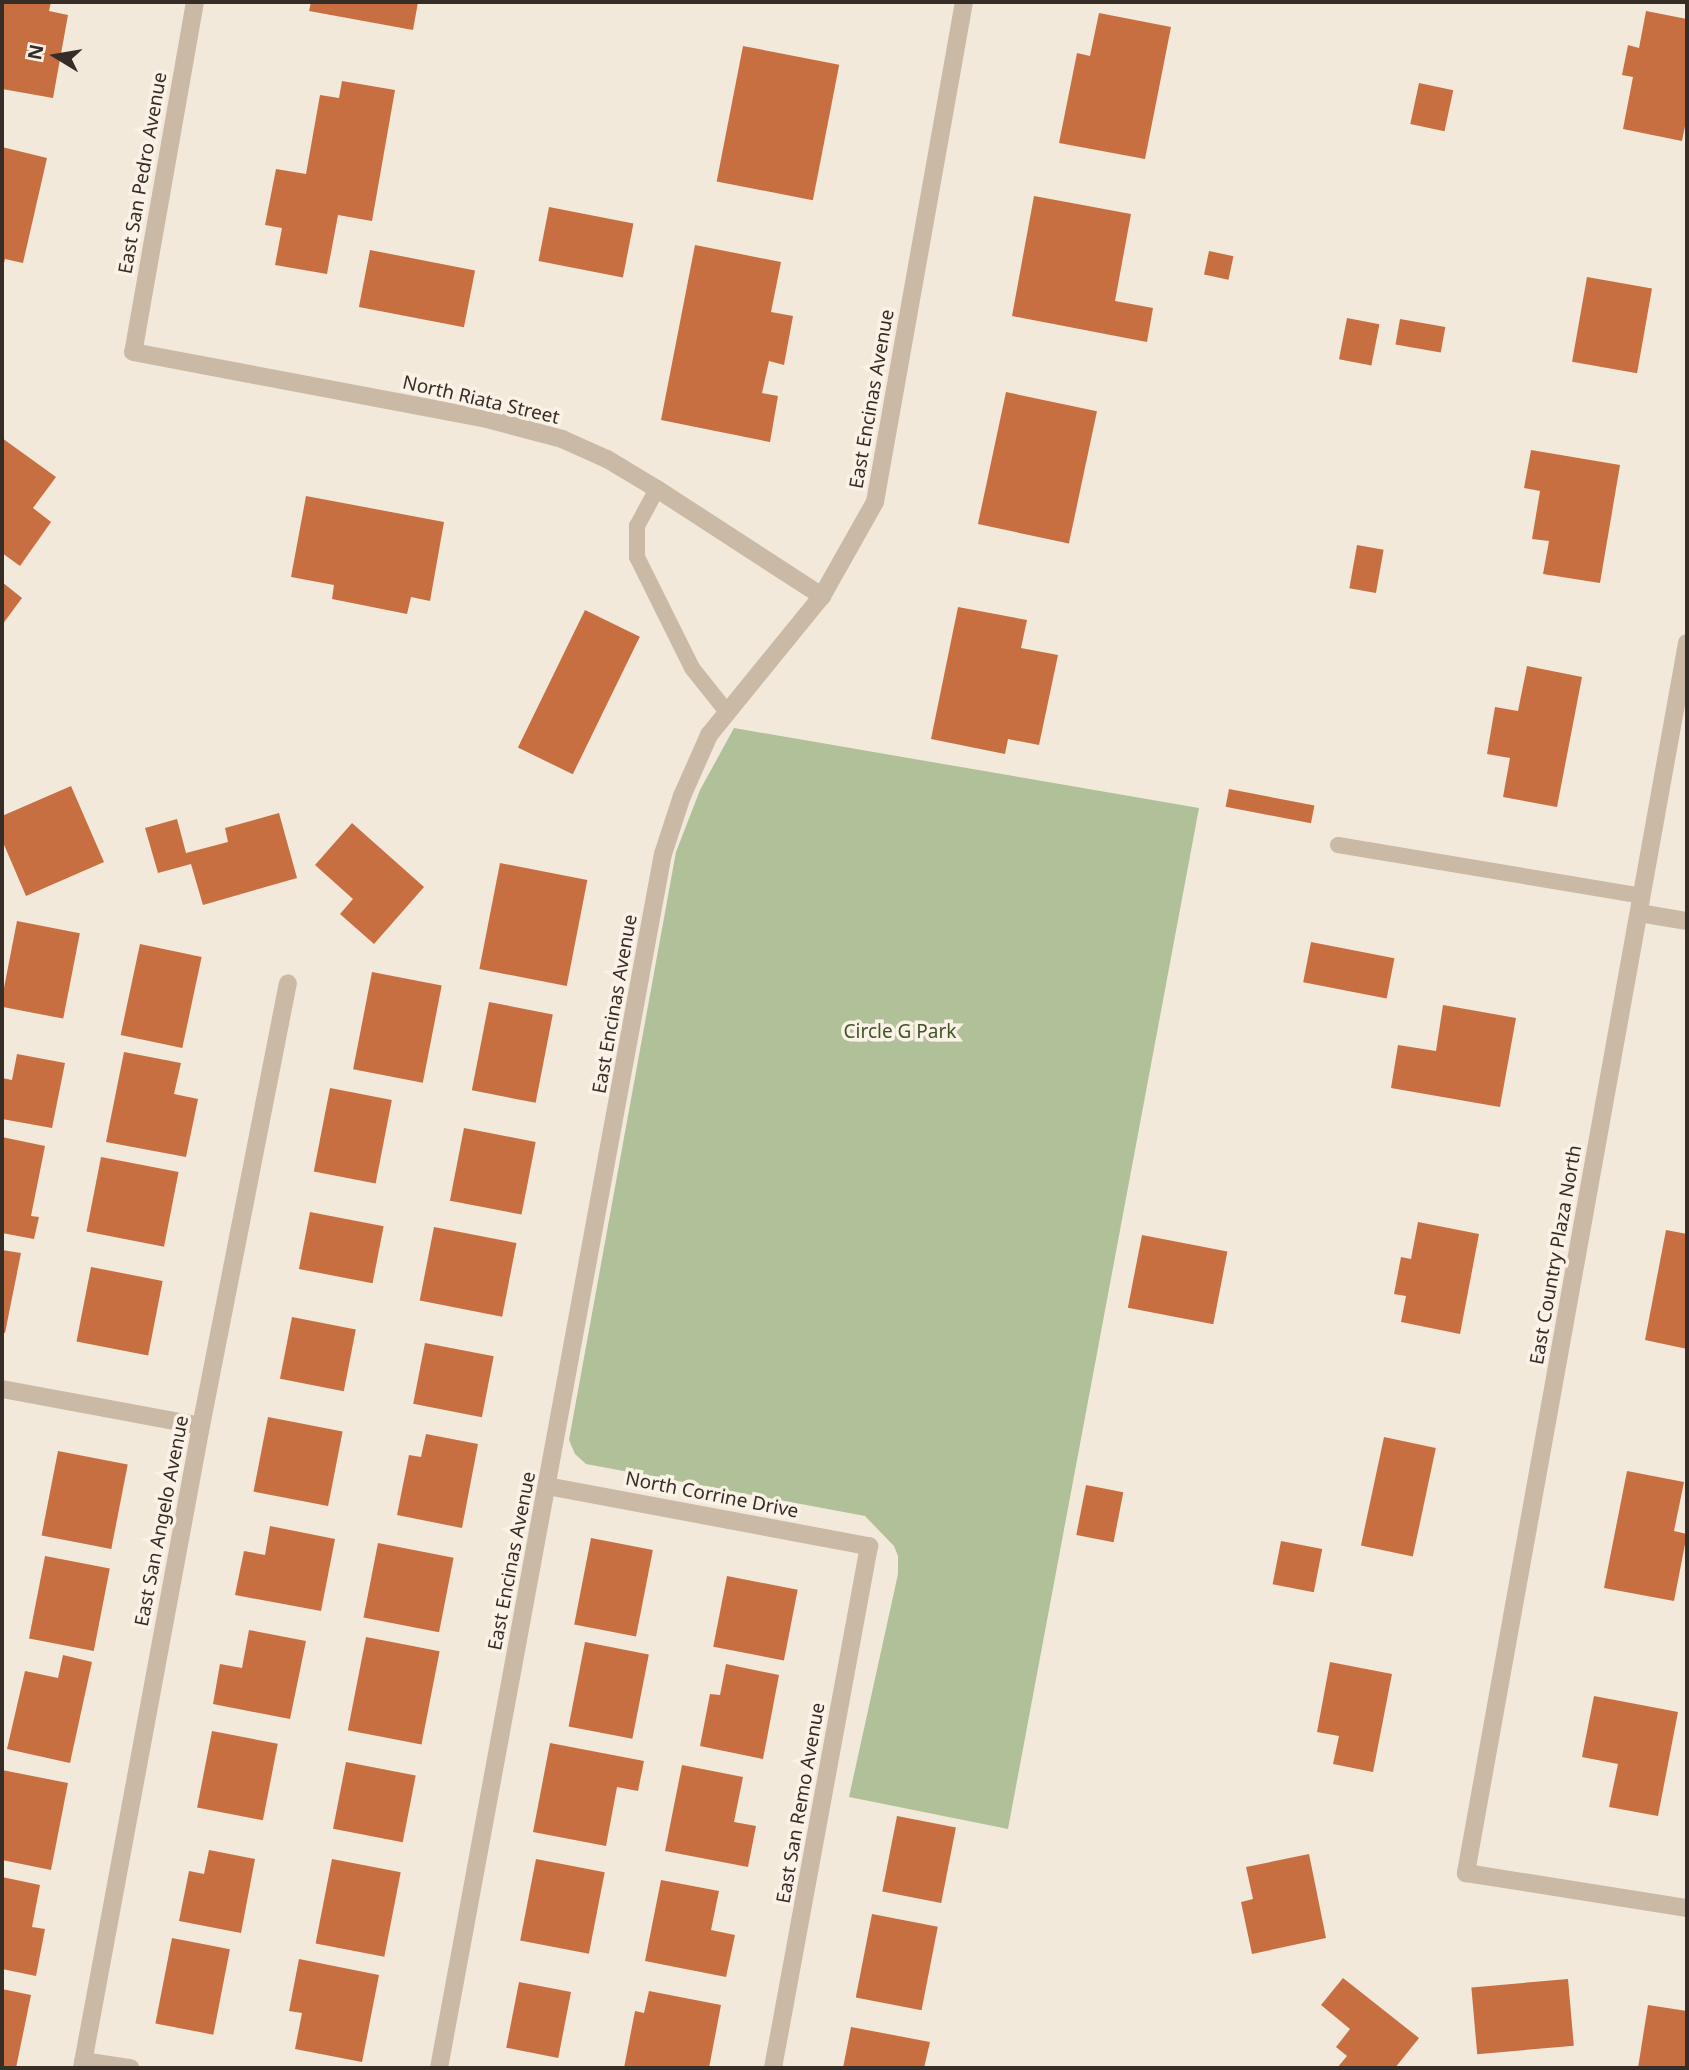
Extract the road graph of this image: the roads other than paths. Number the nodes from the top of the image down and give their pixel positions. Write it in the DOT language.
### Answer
graph roads {
  1 [pos="195,2"];
  2 [pos="964,2"];
  3 [pos="133,352"];
  4 [pos="657,489"];
  5 [pos="822,596"];
  6 [pos="1687,643"];
  7 [pos="727,712"];
  8 [pos="1338,845"];
  9 [pos="1640,905"];
  10 [pos="1687,921"];
  11 [pos="288,983"];
  12 [pos="2,1389"];
  13 [pos="201,1426"];
  14 [pos="547,1486"];
  15 [pos="869,1546"];
  16 [pos="1687,1908"];
  17 [pos="82,2065"];
  18 [pos="130,2068"];
  19 [pos="439,2068"];
  20 [pos="774,2068"];
  1 -- 3 [label="street, East San Pedro Avenue"];
  2 -- 5 [label="street, East Encinas Avenue"];
  3 -- 4 [label="street, North Riata Street"];
  4 -- 5 [label="street, North Riata Street"];
  4 -- 7 [label="lane"];
  5 -- 7 [label="street, East Encinas Avenue"];
  6 -- 9 [label="street, East Country Plaza North"];
  7 -- 14 [label="street, East Encinas Avenue"];
  8 -- 9 [label="lane"];
  9 -- 10 [label="street"];
  9 -- 16 [label="street, East Country Plaza North"];
  11 -- 13 [label="street, East San Angelo Avenue"];
  12 -- 13 [label="street"];
  13 -- 17 [label="street, East San Angelo Avenue"];
  14 -- 15 [label="street, North Corrine Drive"];
  14 -- 19 [label="street, East Encinas Avenue"];
  15 -- 20 [label="street, East San Remo Avenue"];
  17 -- 18 [label="street"];
}
